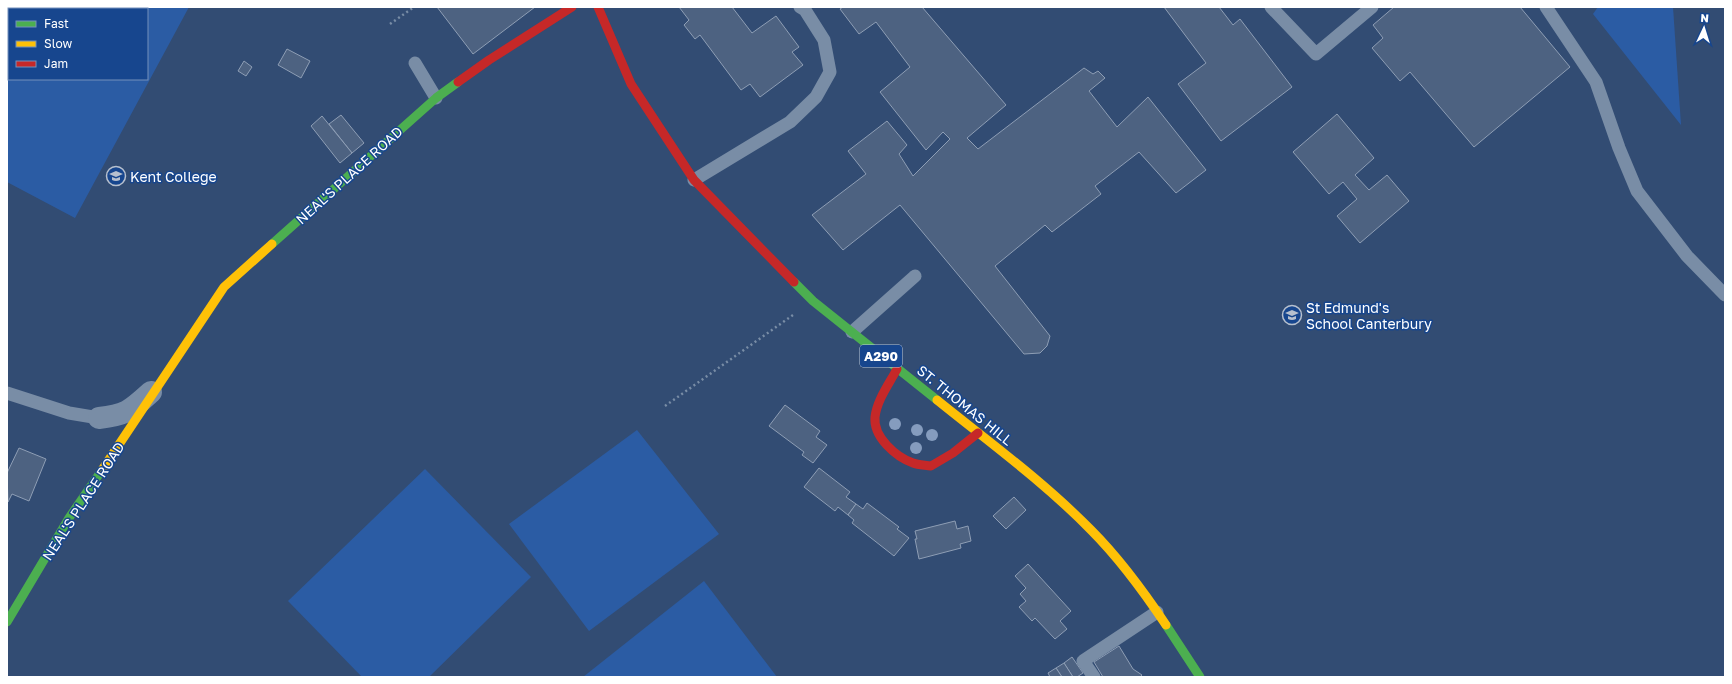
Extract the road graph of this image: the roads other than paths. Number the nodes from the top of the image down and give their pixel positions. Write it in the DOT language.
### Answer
graph roads {
  1 [pos="572,7"];
  2 [pos="598,7"];
  3 [pos="800,7"];
  4 [pos="1271,7"];
  5 [pos="1372,7"];
  6 [pos="1546,7"];
  7 [pos="415,63"];
  8 [pos="436,98"];
  9 [pos="694,180"];
  10 [pos="915,276"];
  11 [pos="1725,295"];
  12 [pos="852,332"];
  13 [pos="897,369"];
  14 [pos="162,382"];
  15 [pos="7,393"];
  16 [pos="99,418"];
  17 [pos="978,433"];
  18 [pos="1157,612"];
  19 [pos="7,622"];
  20 [pos="1094,677"];
  21 [pos="1200,677"];
  1 -- 8 [label="street, NEAL'S PLACE ROAD"];
  2 -- 9 [label="street, ST. THOMAS HILL / A290"];
  3 -- 9 [label="lane"];
  4 -- 5 [label="lane"];
  6 -- 11 [label="lane"];
  7 -- 8 [label="lane"];
  8 -- 14 [label="street, NEAL'S PLACE ROAD"];
  9 -- 12 [label="street, ST. THOMAS HILL / A290"];
  10 -- 12 [label="lane"];
  12 -- 13 [label="street, ST. THOMAS HILL / A290"];
  13 -- 17 [label="street, ST. THOMAS HILL / A290"];
  13 -- 17 [label="street"];
  14 -- 16 [label="street, NEAL'S PLACE ROAD"];
  14 -- 19 [label="street, NEAL'S PLACE ROAD"];
  15 -- 16 [label="lane, NEAL'S PLACE ROAD"];
  17 -- 18 [label="street, ST. THOMAS HILL / A290"];
  18 -- 20 [label="lane"];
  18 -- 21 [label="street, ST. THOMAS HILL / A290"];
}
